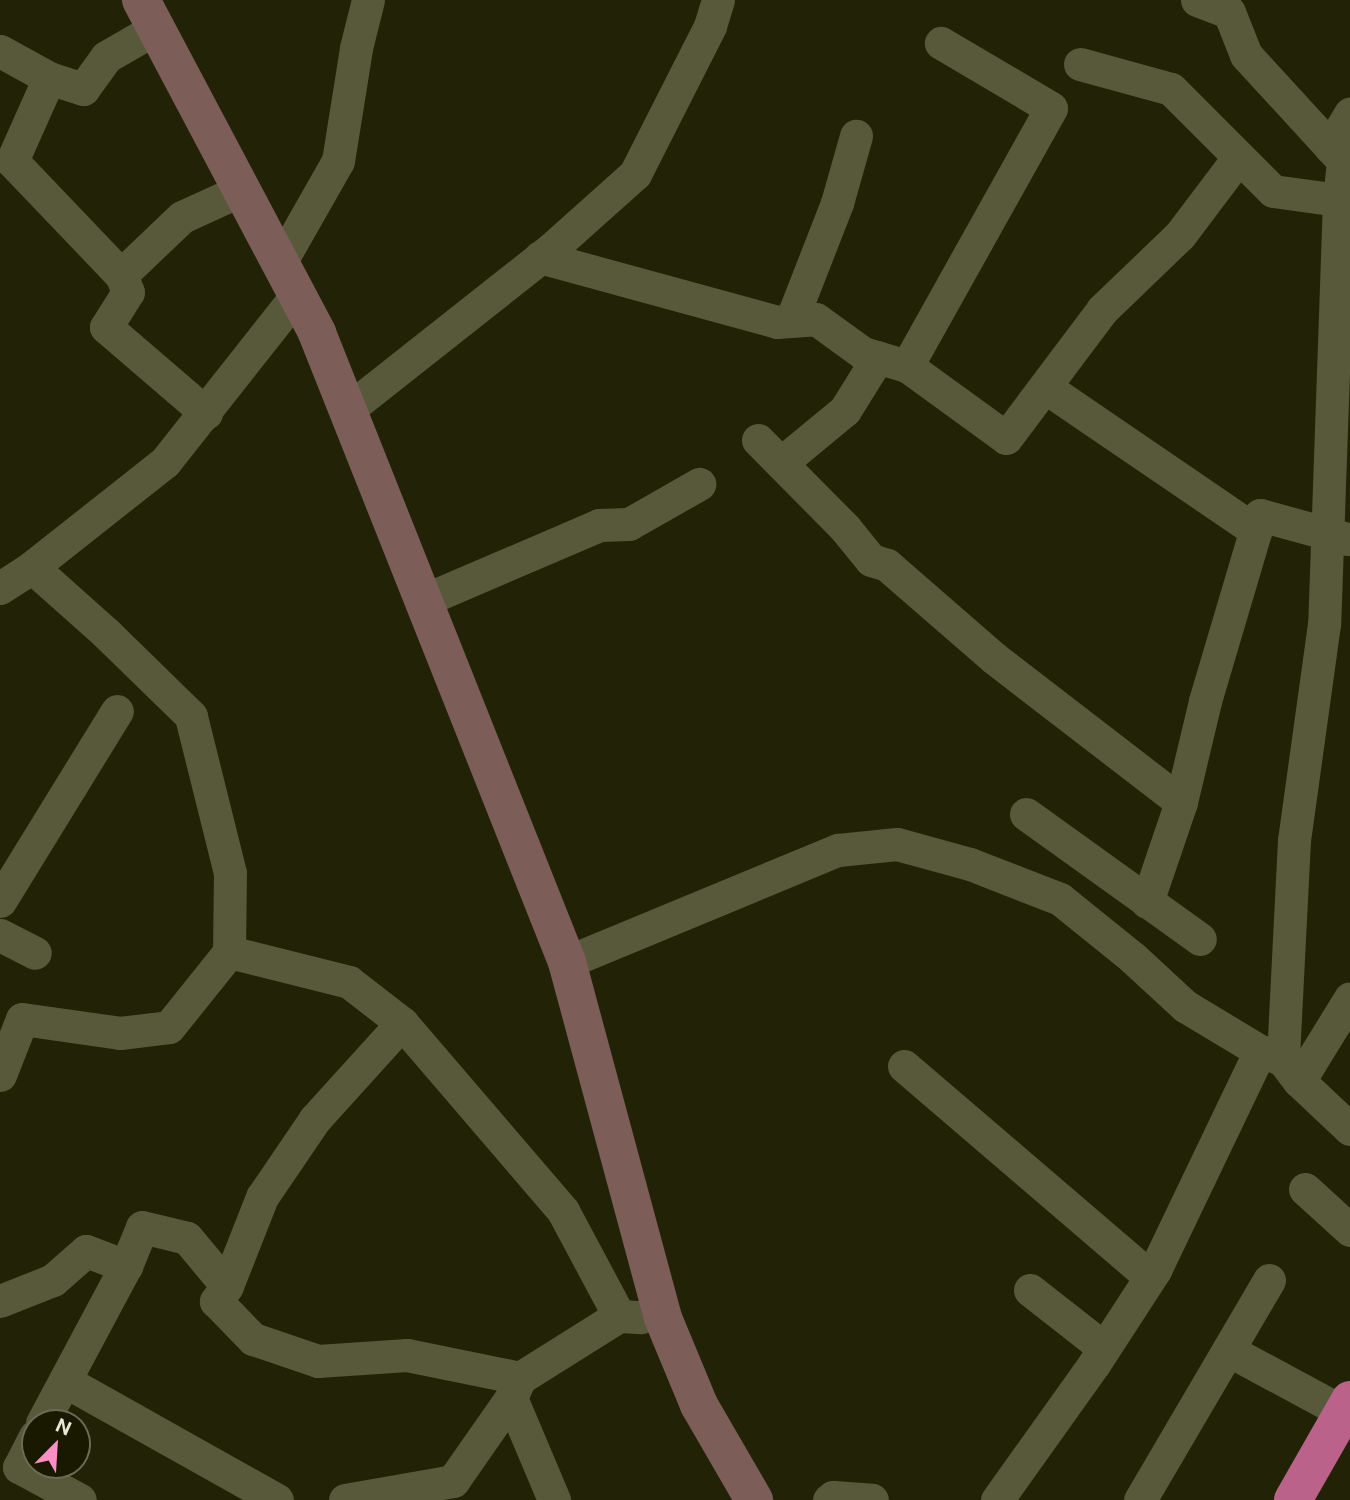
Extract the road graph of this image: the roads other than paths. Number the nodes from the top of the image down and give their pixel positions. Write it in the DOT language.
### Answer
graph roads {
  1 [pos="368,0"];
  2 [pos="718,0"];
  3 [pos="1196,0"];
  4 [pos="148,14"];
  5 [pos="941,43"];
  6 [pos="0,51"];
  7 [pos="1080,64"];
  8 [pos="49,78"];
  9 [pos="1350,114"];
  10 [pos="856,136"];
  11 [pos="1330,146"];
  12 [pos="1238,158"];
  13 [pos="242,190"];
  14 [pos="1339,200"];
  15 [pos="540,257"];
  16 [pos="121,275"];
  17 [pos="289,279"];
  18 [pos="791,321"];
  19 [pos="892,361"];
  20 [pos="1045,387"];
  21 [pos="346,411"];
  22 [pos="206,412"];
  23 [pos="699,484"];
  24 [pos="1256,531"];
  25 [pos="1339,535"];
  26 [pos="32,567"];
  27 [pos="0,588"];
  28 [pos="422,601"];
  29 [pos="117,711"];
  30 [pos="1181,802"];
  31 [pos="1026,814"];
  32 [pos="0,901"];
  33 [pos="1159,910"];
  34 [pos="0,935"];
  35 [pos="1200,939"];
  36 [pos="229,952"];
  37 [pos="35,953"];
  38 [pos="1133,958"];
  39 [pos="567,962"];
  40 [pos="1350,998"];
  41 [pos="402,1023"];
  42 [pos="1281,1064"];
  43 [pos="904,1066"];
  44 [pos="0,1075"];
  45 [pos="1350,1129"];
  46 [pos="1305,1189"];
  47 [pos="1350,1230"];
  48 [pos="126,1266"];
  49 [pos="1150,1277"];
  50 [pos="1269,1280"];
  51 [pos="227,1286"];
  52 [pos="1030,1290"];
  53 [pos="0,1301"];
  54 [pos="619,1316"];
  55 [pos="663,1318"];
  56 [pos="1104,1348"];
  57 [pos="1228,1350"];
  58 [pos="65,1381"];
  59 [pos="516,1388"];
  60 [pos="1347,1406"];
  61 [pos="50,1409"];
  62 [pos="41,1479"];
  63 [pos="80,1500"];
  64 [pos="276,1500"];
  65 [pos="345,1500"];
  66 [pos="554,1500"];
  67 [pos="754,1500"];
  68 [pos="829,1500"];
  69 [pos="872,1500"];
  70 [pos="997,1500"];
  71 [pos="1140,1500"];
  72 [pos="1293,1500"];
  1 -- 17 [label="street"];
  2 -- 15 [label="street"];
  3 -- 11 [label="street"];
  4 -- 8 [label="street"];
  4 -- 13 [label="main road"];
  5 -- 19 [label="street"];
  6 -- 8 [label="street"];
  7 -- 12 [label="street"];
  8 -- 16 [label="street"];
  9 -- 11 [label="street"];
  10 -- 18 [label="street"];
  11 -- 14 [label="street"];
  12 -- 14 [label="street"];
  12 -- 20 [label="street"];
  13 -- 16 [label="street"];
  13 -- 17 [label="main road"];
  14 -- 25 [label="street"];
  15 -- 18 [label="street"];
  15 -- 21 [label="street"];
  16 -- 22 [label="street"];
  17 -- 21 [label="main road"];
  17 -- 22 [label="street"];
  18 -- 19 [label="street"];
  19 -- 20 [label="street"];
  19 -- 30 [label="street"];
  20 -- 24 [label="street"];
  21 -- 28 [label="main road"];
  22 -- 26 [label="street"];
  23 -- 28 [label="street"];
  24 -- 25 [label="street"];
  24 -- 30 [label="street"];
  25 -- 42 [label="street"];
  26 -- 27 [label="street"];
  26 -- 36 [label="street"];
  28 -- 39 [label="main road"];
  29 -- 32 [label="street"];
  30 -- 33 [label="street"];
  31 -- 33 [label="street"];
  33 -- 35 [label="street"];
  33 -- 38 [label="street"];
  34 -- 37 [label="street"];
  36 -- 41 [label="street"];
  36 -- 44 [label="street"];
  38 -- 39 [label="street"];
  38 -- 42 [label="street"];
  39 -- 55 [label="main road"];
  40 -- 42 [label="street"];
  41 -- 51 [label="street"];
  41 -- 54 [label="street"];
  42 -- 45 [label="street"];
  42 -- 49 [label="street"];
  43 -- 49 [label="street"];
  46 -- 47 [label="street"];
  48 -- 51 [label="street"];
  48 -- 53 [label="street"];
  48 -- 58 [label="street"];
  49 -- 56 [label="street"];
  50 -- 57 [label="street"];
  51 -- 59 [label="street"];
  52 -- 56 [label="street"];
  54 -- 55 [label="street"];
  54 -- 59 [label="street"];
  55 -- 67 [label="main road"];
  56 -- 70 [label="street"];
  57 -- 60 [label="street"];
  57 -- 71 [label="street"];
  58 -- 61 [label="street"];
  58 -- 64 [label="street"];
  59 -- 65 [label="street"];
  59 -- 66 [label="street"];
  60 -- 72 [label="highway"];
  62 -- 63 [label="street"];
  68 -- 69 [label="street"];
}
